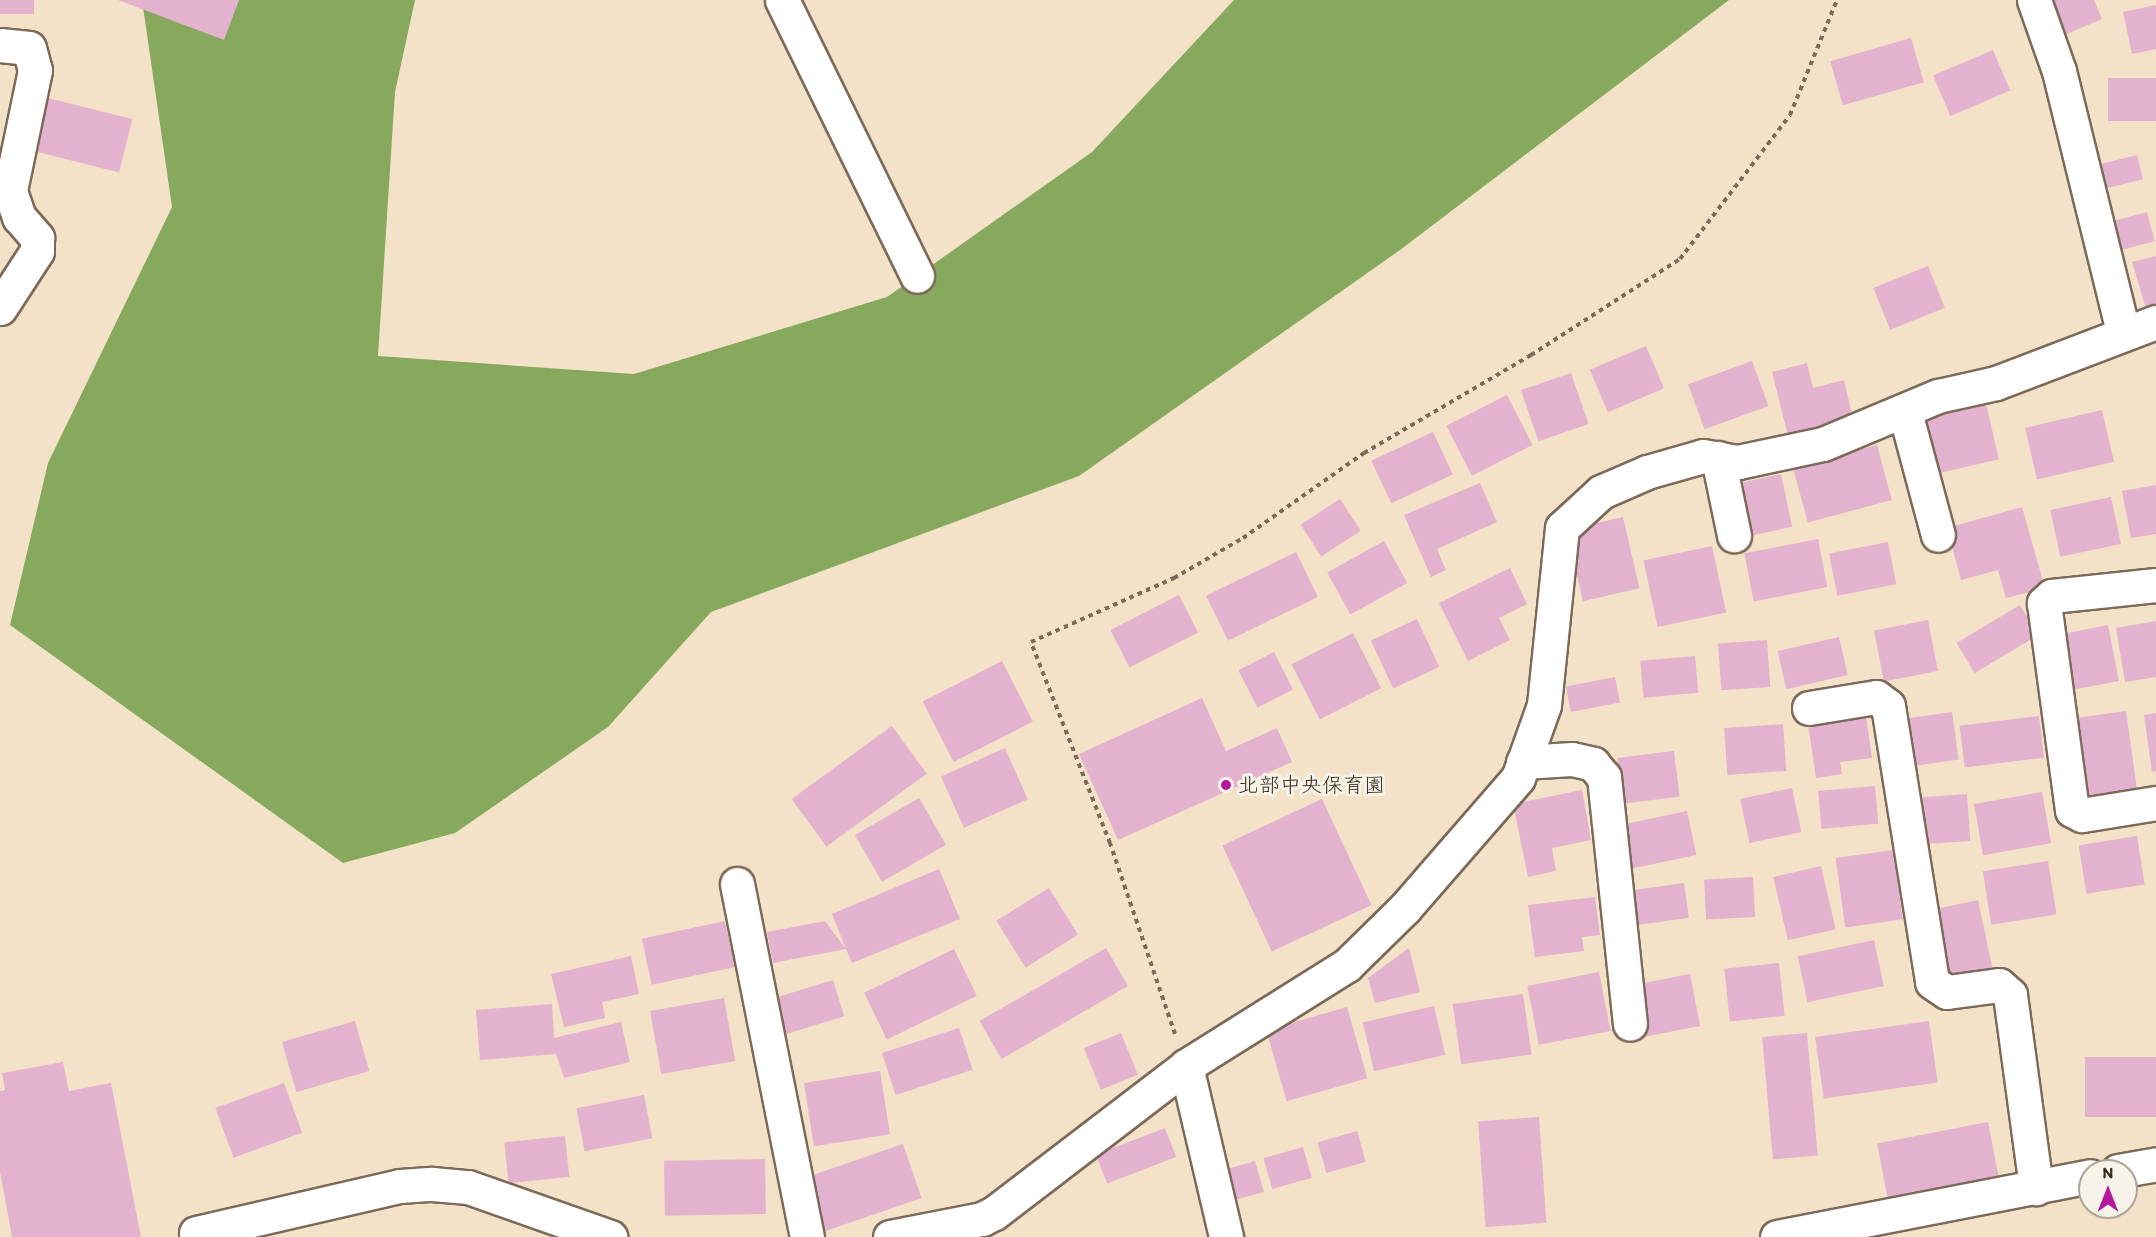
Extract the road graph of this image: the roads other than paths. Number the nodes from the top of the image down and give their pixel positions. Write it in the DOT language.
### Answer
graph roads {
  1 [pos="782,0"];
  2 [pos="2034,0"];
  3 [pos="0,45"];
  4 [pos="917,276"];
  5 [pos="0,308"];
  6 [pos="2156,322"];
  7 [pos="2123,332"];
  8 [pos="1905,412"];
  9 [pos="1718,458"];
  10 [pos="1734,535"];
  11 [pos="1938,535"];
  12 [pos="2156,585"];
  13 [pos="1809,708"];
  14 [pos="1524,762"];
  15 [pos="2156,803"];
  16 [pos="737,884"];
  17 [pos="1630,1024"];
  18 [pos="1186,1066"];
  19 [pos="2156,1164"];
  20 [pos="2138,1167"];
  21 [pos="2078,1179"];
  22 [pos="2036,1188"];
  23 [pos="1871,1228"];
  24 [pos="196,1233"];
  25 [pos="610,1237"];
  26 [pos="807,1237"];
  27 [pos="890,1237"];
  28 [pos="1226,1237"];
  29 [pos="1777,1237"];
  1 -- 4 [label="street"];
  2 -- 7 [label="street"];
  3 -- 5 [label="street"];
  6 -- 7 [label="street"];
  7 -- 8 [label="street"];
  8 -- 9 [label="street"];
  8 -- 11 [label="street"];
  9 -- 10 [label="street"];
  9 -- 14 [label="street"];
  12 -- 15 [label="street"];
  13 -- 22 [label="street"];
  14 -- 17 [label="street"];
  14 -- 18 [label="street"];
  16 -- 26 [label="street"];
  18 -- 27 [label="street"];
  18 -- 28 [label="street"];
  19 -- 20 [label="street"];
  21 -- 22 [label="street"];
  22 -- 23 [label="street"];
  23 -- 29 [label="street"];
  24 -- 25 [label="street"];
}
